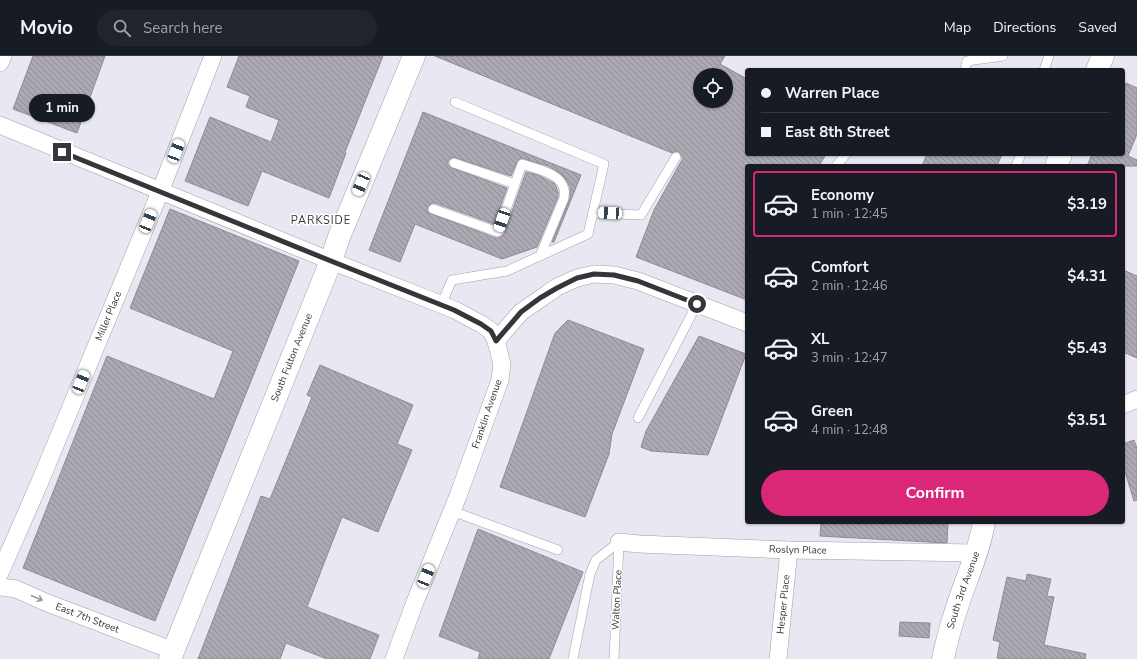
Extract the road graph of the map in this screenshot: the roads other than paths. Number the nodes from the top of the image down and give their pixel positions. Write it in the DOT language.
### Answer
graph roads {
  1 [pos="3,56"];
  2 [pos="213,56"];
  3 [pos="414,56"];
  4 [pos="1003,56"];
  5 [pos="1049,56"];
  6 [pos="1103,56"];
  7 [pos="0,63"];
  8 [pos="965,68"];
  9 [pos="1045,68"];
  10 [pos="1098,68"];
  11 [pos="454,102"];
  12 [pos="0,125"];
  13 [pos="844,156"];
  14 [pos="676,157"];
  15 [pos="454,163"];
  16 [pos="838,164"];
  17 [pos="515,184"];
  18 [pos="160,192"];
  19 [pos="433,208"];
  20 [pos="594,213"];
  21 [pos="540,256"];
  22 [pos="331,261"];
  23 [pos="697,304"];
  24 [pos="441,305"];
  25 [pos="745,322"];
  26 [pos="496,341"];
  27 [pos="1137,399"];
  28 [pos="1125,404"];
  29 [pos="638,418"];
  30 [pos="452,511"];
  31 [pos="984,524"];
  32 [pos="619,542"];
  33 [pos="558,550"];
  34 [pos="789,550"];
  35 [pos="976,553"];
  36 [pos="0,573"];
  37 [pos="0,587"];
  38 [pos="172,655"];
  39 [pos="394,659"];
  40 [pos="573,659"];
  41 [pos="614,659"];
  42 [pos="778,659"];
  43 [pos="943,659"];
  1 -- 7 [label="street"];
  2 -- 18 [label="street, Miller Place"];
  3 -- 22 [label="main road, South Fulton Avenue"];
  4 -- 8 [label="lane"];
  5 -- 9 [label="lane"];
  6 -- 10 [label="main road"];
  11 -- 20 [label="lane"];
  12 -- 18 [label="street, Franklin Avenue"];
  13 -- 16 [label="lane"];
  14 -- 20 [label="lane"];
  15 -- 17 [label="lane"];
  17 -- 19 [label="lane"];
  17 -- 21 [label="lane"];
  18 -- 22 [label="street, Franklin Avenue"];
  18 -- 36 [label="street, Miller Place"];
  20 -- 21 [label="lane"];
  21 -- 24 [label="lane"];
  22 -- 24 [label="street, Franklin Avenue"];
  22 -- 38 [label="main road, South Fulton Avenue"];
  23 -- 25 [label="street"];
  23 -- 26 [label="street"];
  23 -- 29 [label="lane"];
  24 -- 26 [label="street, Franklin Avenue"];
  26 -- 30 [label="street, Franklin Avenue"];
  27 -- 28 [label="street"];
  30 -- 33 [label="lane"];
  30 -- 39 [label="street, Franklin Avenue"];
  31 -- 35 [label="main road, South 3rd Avenue"];
  32 -- 34 [label="street, Roslyn Place"];
  32 -- 40 [label="lane"];
  32 -- 41 [label="lane, Walton Place"];
  34 -- 35 [label="street, Roslyn Place"];
  34 -- 42 [label="street, Hesper Place"];
  35 -- 43 [label="main road, South 3rd Avenue"];
  37 -- 38 [label="street, East 7th Street, one-way"];
}
